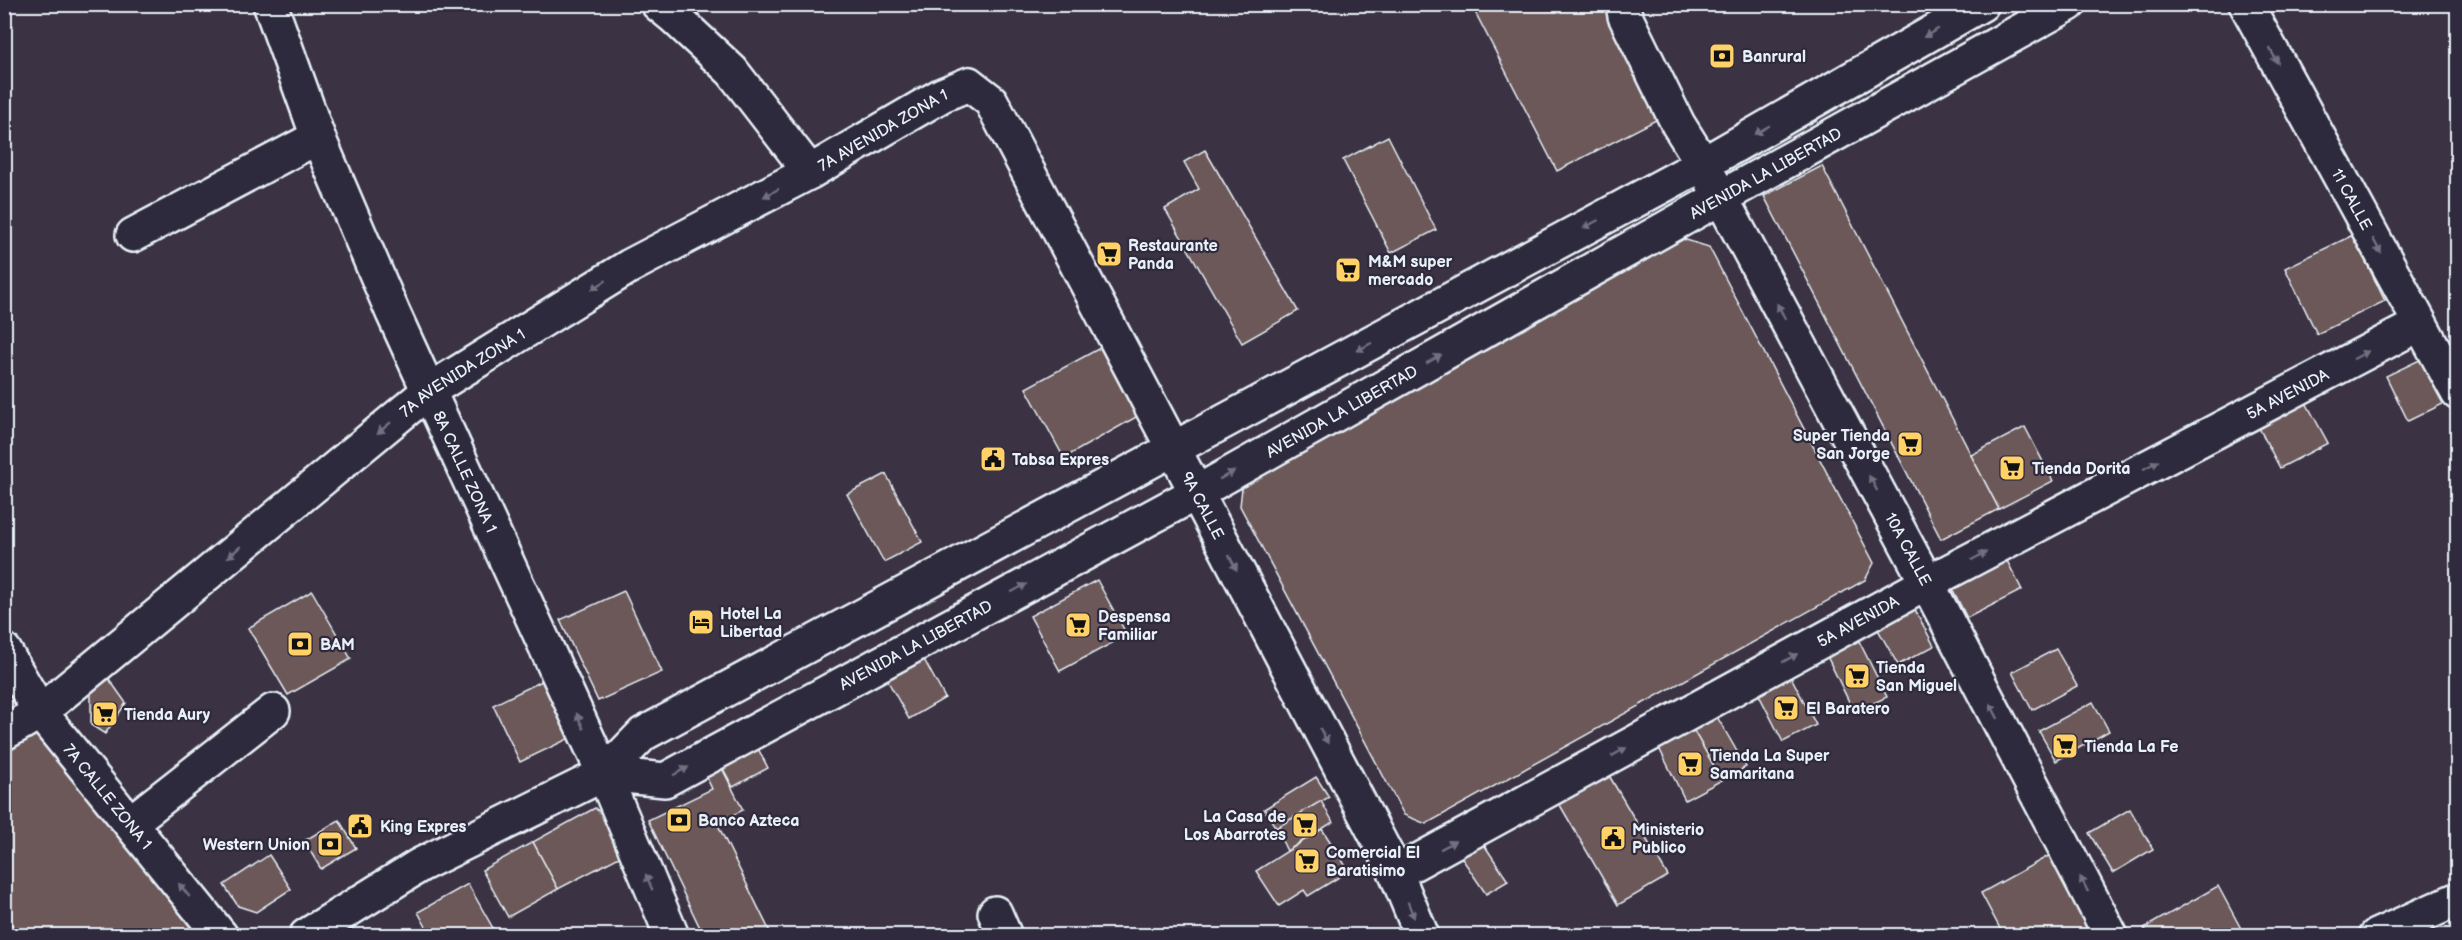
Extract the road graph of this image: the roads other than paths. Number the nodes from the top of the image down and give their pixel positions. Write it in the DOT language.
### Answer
graph roads {
  1 [pos="270,4"];
  2 [pos="658,4"];
  3 [pos="1623,4"];
  4 [pos="1982,4"];
  5 [pos="2069,4"];
  6 [pos="2246,4"];
  7 [pos="969,84"];
  8 [pos="318,137"];
  9 [pos="1703,164"];
  10 [pos="810,172"];
  11 [pos="1720,198"];
  12 [pos="133,235"];
  13 [pos="2420,324"];
  14 [pos="430,390"];
  15 [pos="2457,393"];
  16 [pos="1172,450"];
  17 [pos="1196,493"];
  18 [pos="1927,584"];
  19 [pos="4,650"];
  20 [pos="273,711"];
  21 [pos="40,712"];
  22 [pos="4,733"];
  23 [pos="604,774"];
  24 [pos="130,823"];
  25 [pos="1396,873"];
  26 [pos="2457,899"];
  27 [pos="221,936"];
  28 [pos="306,936"];
  29 [pos="672,936"];
  30 [pos="1422,936"];
  31 [pos="2111,936"];
  32 [pos="2376,936"];
  1 -- 8 [label="street, 8A CALLE ZONA 1"];
  2 -- 10 [label="street"];
  3 -- 9 [label="street, 10A CALLE"];
  4 -- 9 [label="street, one-way"];
  5 -- 11 [label="street, AVENIDA LA LIBERTAD"];
  6 -- 13 [label="street, 11 CALLE, one-way"];
  7 -- 10 [label="street, 7A AVENIDA ZONA 1"];
  7 -- 16 [label="street, 9A CALLE"];
  8 -- 12 [label="street"];
  8 -- 14 [label="street, 8A CALLE ZONA 1"];
  9 -- 11 [label="street, 10A CALLE"];
  9 -- 16 [label="street, one-way"];
  10 -- 14 [label="street, 7A AVENIDA ZONA 1, one-way"];
  17 -- 11 [label="street, AVENIDA LA LIBERTAD, one-way"];
  18 -- 11 [label="street, 10A CALLE, one-way"];
  13 -- 15 [label="street, 11 CALLE"];
  18 -- 13 [label="street, 5A AVENIDA, one-way"];
  14 -- 21 [label="street, 7A AVENIDA ZONA 1, one-way"];
  23 -- 14 [label="street, 8A CALLE ZONA 1, one-way"];
  16 -- 17 [label="street, 9A CALLE"];
  16 -- 23 [label="street"];
  23 -- 17 [label="street, AVENIDA LA LIBERTAD, one-way"];
  17 -- 25 [label="street, 9A CALLE, one-way"];
  25 -- 18 [label="street, 5A AVENIDA, one-way"];
  31 -- 18 [label="street, 10A CALLE, one-way"];
  19 -- 21 [label="street, 7A CALLE ZONA 1"];
  20 -- 24 [label="street"];
  21 -- 22 [label="street, 7A AVENIDA ZONA 1"];
  21 -- 24 [label="street, 7A CALLE ZONA 1"];
  23 -- 28 [label="street"];
  29 -- 23 [label="street, 8A CALLE ZONA 1, one-way"];
  27 -- 24 [label="street, 7A CALLE ZONA 1, one-way"];
  25 -- 30 [label="street, 9A CALLE, one-way"];
  26 -- 32 [label="street"];
}
